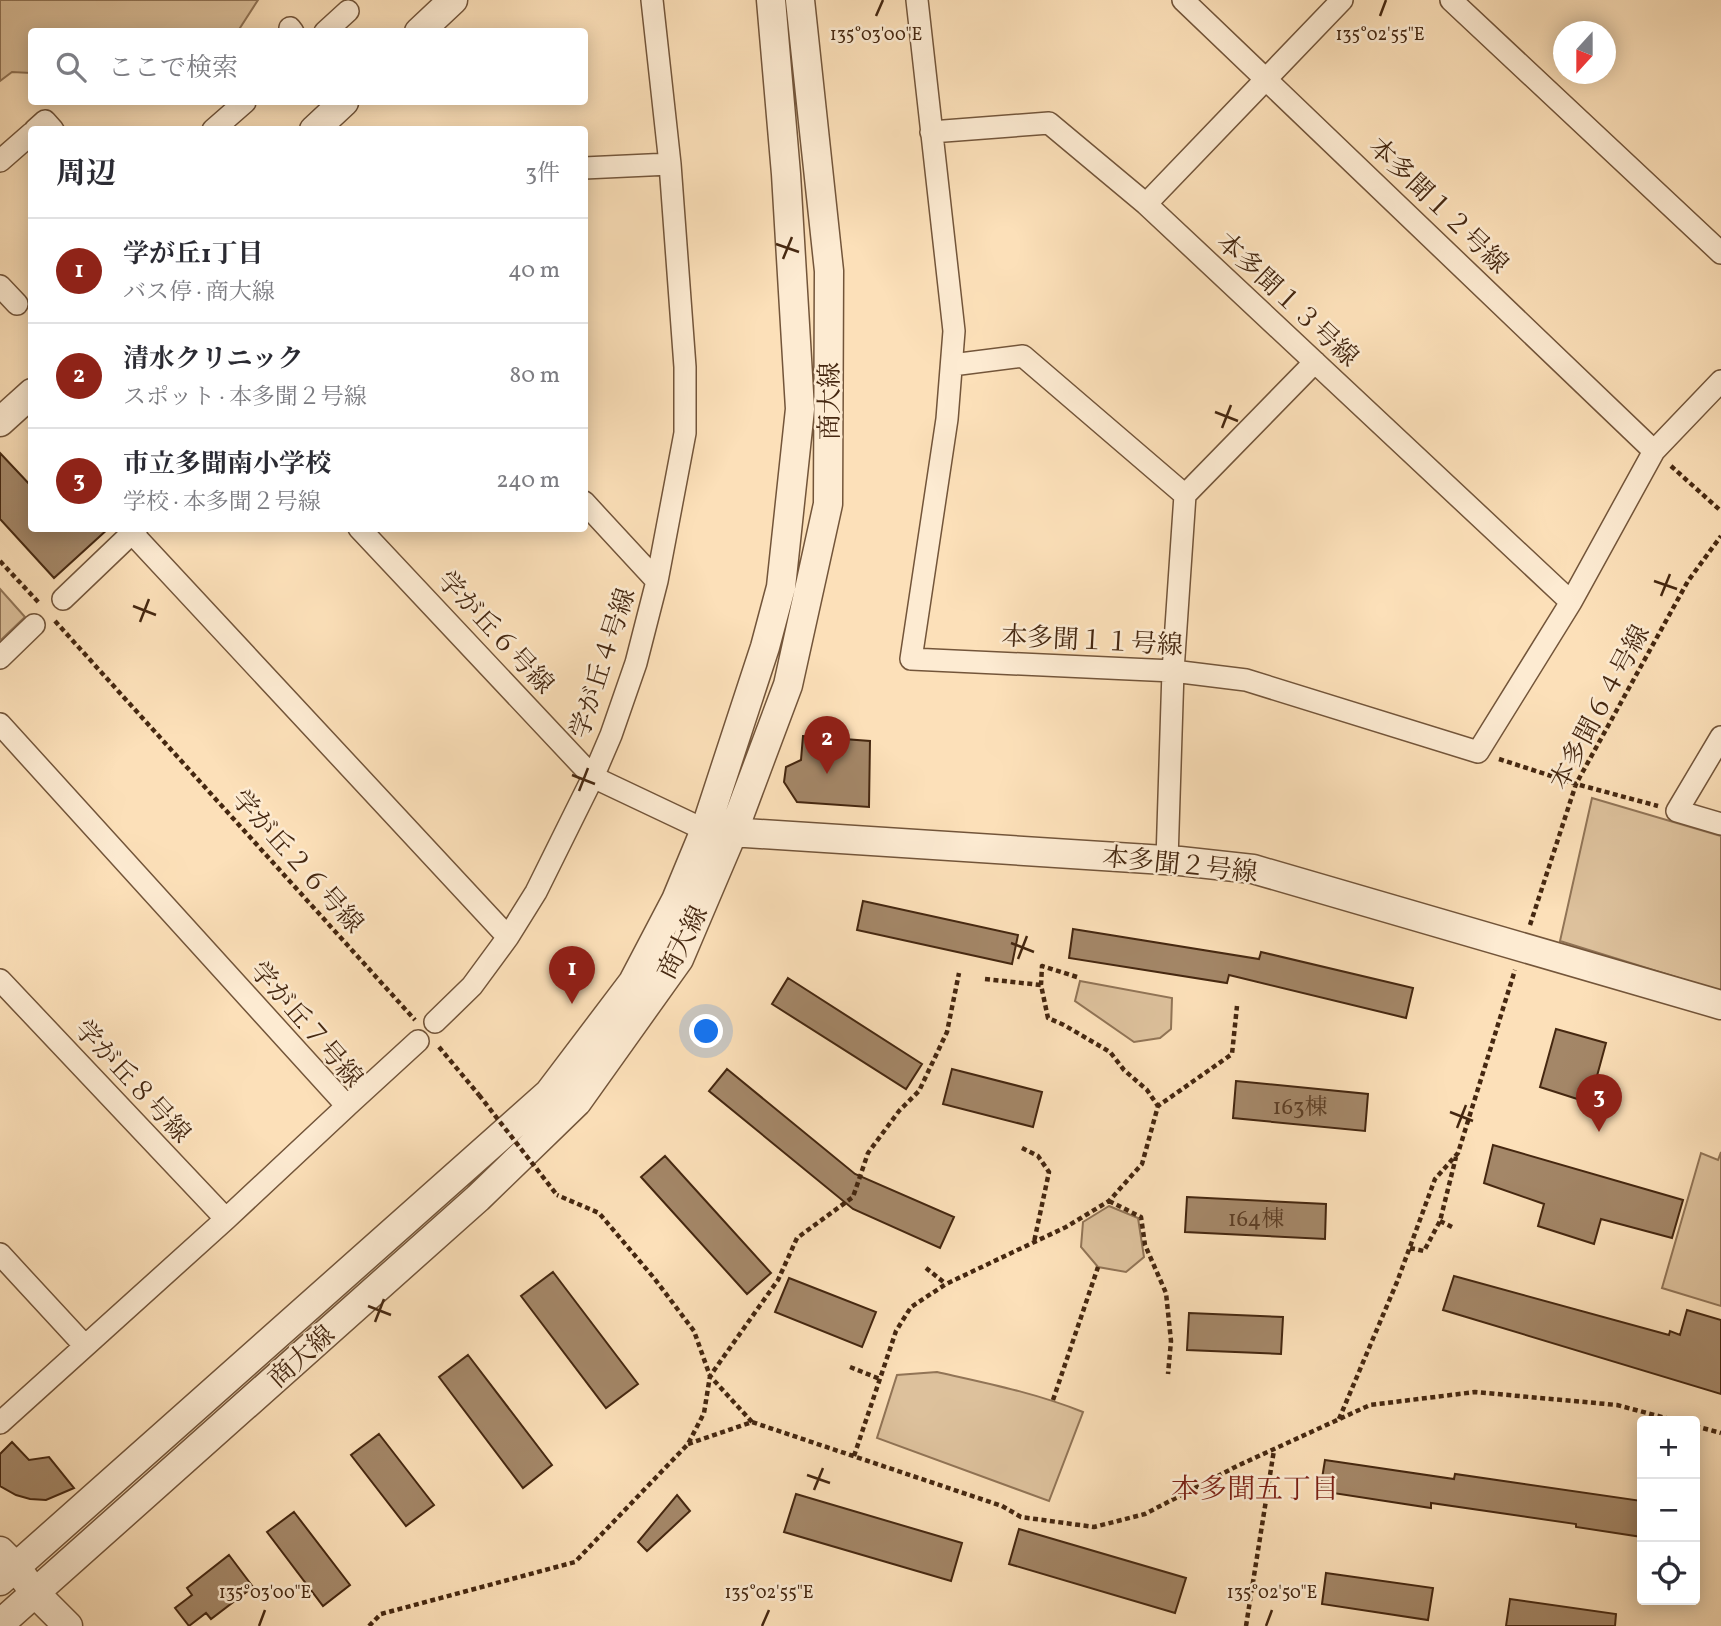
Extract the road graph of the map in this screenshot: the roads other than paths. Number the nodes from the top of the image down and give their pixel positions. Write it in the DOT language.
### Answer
graph roads {
  1 [pos="453,0"];
  2 [pos="652,0"];
  3 [pos="771,0"];
  4 [pos="800,0"];
  5 [pos="917,0"];
  6 [pos="1183,0"];
  7 [pos="1342,0"];
  8 [pos="1451,0"];
  9 [pos="348,11"];
  10 [pos="329,28"];
  11 [pos="423,28"];
  12 [pos="1267,78"];
  13 [pos="242,105"];
  14 [pos="341,105"];
  15 [pos="218,126"];
  16 [pos="318,126"];
  17 [pos="931,132"];
  18 [pos="28,136"];
  19 [pos="0,161"];
  20 [pos="670,163"];
  21 [pos="588,168"];
  22 [pos="1146,204"];
  23 [pos="1721,253"];
  24 [pos="0,286"];
  25 [pos="17,304"];
  26 [pos="1315,362"];
  27 [pos="951,365"];
  28 [pos="1721,381"];
  29 [pos="28,397"];
  30 [pos="0,422"];
  31 [pos="1654,452"];
  32 [pos="1185,495"];
  33 [pos="588,506"];
  34 [pos="133,532"];
  35 [pos="135,532"];
  36 [pos="363,532"];
  37 [pos="657,581"];
  38 [pos="63,599"];
  39 [pos="1571,602"];
  40 [pos="34,625"];
  41 [pos="0,658"];
  42 [pos="1172,671"];
  43 [pos="0,724"];
  44 [pos="1721,737"];
  45 [pos="593,776"];
  46 [pos="1721,824"];
  47 [pos="705,830"];
  48 [pos="733,832"];
  49 [pos="1167,860"];
  50 [pos="508,937"];
  51 [pos="0,980"];
  52 [pos="1721,1005"];
  53 [pos="347,1106"];
  54 [pos="226,1219"];
  55 [pos="0,1254"];
  56 [pos="85,1346"];
  57 [pos="0,1423"];
  58 [pos="5,1566"];
  59 [pos="34,1592"];
  60 [pos="0,1624"];
  61 [pos="68,1626"];
  1 -- 11 [label="street"];
  2 -- 20 [label="street, 学が丘４号線"];
  3 -- 47 [label="street, 商大線"];
  4 -- 48 [label="street, 商大線"];
  5 -- 17 [label="street, 本多聞１１号線"];
  6 -- 12 [label="street, 本多聞１２号線"];
  7 -- 12 [label="street"];
  8 -- 23 [label="street"];
  9 -- 10 [label="street"];
  12 -- 22 [label="street"];
  12 -- 31 [label="street, 本多聞１２号線"];
  13 -- 15 [label="street"];
  14 -- 16 [label="street"];
  17 -- 22 [label="street, 本多聞１３号線"];
  17 -- 27 [label="street, 本多聞１１号線"];
  18 -- 19 [label="street"];
  20 -- 21 [label="street"];
  20 -- 37 [label="street, 学が丘４号線"];
  22 -- 26 [label="street, 本多聞１３号線"];
  24 -- 25 [label="street"];
  26 -- 32 [label="street"];
  26 -- 39 [label="street, 本多聞１３号線"];
  27 -- 32 [label="street"];
  27 -- 42 [label="street, 本多聞１１号線"];
  28 -- 31 [label="street"];
  29 -- 30 [label="street"];
  31 -- 39 [label="street"];
  32 -- 42 [label="street"];
  33 -- 37 [label="street"];
  34 -- 38 [label="street"];
  35 -- 50 [label="street"];
  36 -- 45 [label="street, 学が丘６号線"];
  37 -- 45 [label="street, 学が丘４号線"];
  39 -- 42 [label="street, 本多聞１１号線"];
  40 -- 41 [label="street"];
  42 -- 49 [label="street"];
  43 -- 53 [label="street, 学が丘７号線"];
  44 -- 46 [label="street"];
  45 -- 47 [label="street, 学が丘６号線"];
  45 -- 50 [label="street, 学が丘４号線"];
  47 -- 48 [label="street, 本多聞２号線"];
  47 -- 58 [label="street, 商大線"];
  48 -- 49 [label="street, 本多聞２号線"];
  48 -- 59 [label="street, 商大線"];
  49 -- 52 [label="street, 本多聞２号線"];
  50 -- 53 [label="street, 学が丘４号線"];
  51 -- 54 [label="street, 学が丘８号線"];
  53 -- 54 [label="street, 学が丘７号線"];
  54 -- 56 [label="street, 学が丘７号線"];
  55 -- 56 [label="street"];
  56 -- 57 [label="street, 学が丘７号線"];
  58 -- 59 [label="street"];
  59 -- 60 [label="street, 商大線"];
  59 -- 61 [label="street"];
}
